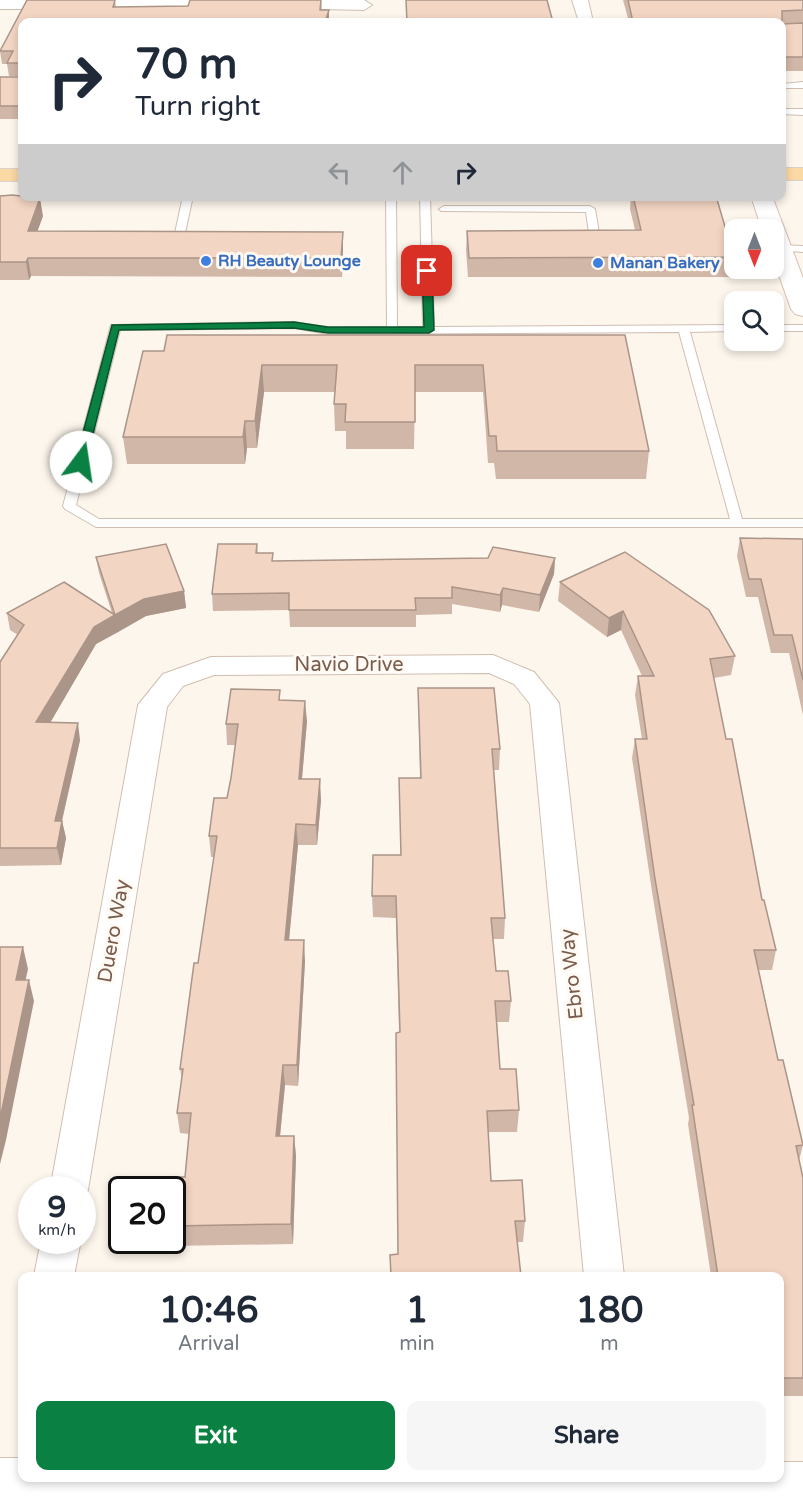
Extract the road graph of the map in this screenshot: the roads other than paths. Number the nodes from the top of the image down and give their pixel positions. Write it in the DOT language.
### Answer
graph roads {
  1 [pos="580,0"];
  2 [pos="151,2"];
  3 [pos="364,2"];
  4 [pos="0,4"];
  5 [pos="245,4"];
  6 [pos="269,4"];
  7 [pos="364,18"];
  8 [pos="585,18"];
  9 [pos="803,85"];
  10 [pos="786,86"];
  11 [pos="786,112"];
  12 [pos="803,112"];
  13 [pos="0,166"];
  14 [pos="18,166"];
  15 [pos="786,166"];
  16 [pos="803,166"];
  17 [pos="786,174"];
  18 [pos="803,174"];
  19 [pos="0,175"];
  20 [pos="18,175"];
  21 [pos="0,184"];
  22 [pos="18,184"];
  23 [pos="786,185"];
  24 [pos="803,185"];
  25 [pos="187,201"];
  26 [pos="391,201"];
  27 [pos="424,201"];
  28 [pos="764,201"];
  29 [pos="444,209"];
  30 [pos="773,219"];
  31 [pos="180,233"];
  32 [pos="594,233"];
  33 [pos="784,242"];
  34 [pos="803,309"];
  35 [pos="724,328"];
  36 [pos="784,328"];
  37 [pos="803,328"];
  38 [pos="684,329"];
  39 [pos="392,330"];
  40 [pos="429,330"];
  41 [pos="737,523"];
  42 [pos="803,523"];
  43 [pos="524,678"];
  44 [pos="173,680"];
  45 [pos="71,1176"];
  46 [pos="58,1254"];
  47 [pos="55,1272"];
  48 [pos="604,1272"];
  49 [pos="148,1482"];
  50 [pos="803,1486"];
  51 [pos="640,1487"];
  52 [pos="339,1492"];
  53 [pos="442,1493"];
  1 -- 8 [label="street"];
  2 -- 4 [label="street"];
  2 -- 5 [label="street"];
  3 -- 6 [label="street"];
  3 -- 7 [label="street"];
  9 -- 10 [label="lane"];
  11 -- 12 [label="lane"];
  13 -- 14 [label="main road"];
  15 -- 16 [label="main road"];
  17 -- 18 [label="main road"];
  19 -- 20 [label="main road"];
  21 -- 22 [label="main road"];
  23 -- 24 [label="main road"];
  25 -- 31 [label="lane"];
  26 -- 39 [label="lane"];
  27 -- 40 [label="lane"];
  28 -- 30 [label="street"];
  29 -- 32 [label="lane"];
  33 -- 34 [label="street"];
  35 -- 38 [label="lane"];
  36 -- 37 [label="lane"];
  38 -- 40 [label="lane"];
  38 -- 41 [label="lane"];
  39 -- 40 [label="lane"];
  39 -- 41 [label="lane"];
  41 -- 42 [label="lane"];
  43 -- 44 [label="street, Navio Drive"];
  43 -- 48 [label="street, Ebro Way"];
  44 -- 45 [label="street, Duero Way"];
  46 -- 47 [label="street"];
  49 -- 52 [label="street"];
  50 -- 51 [label="street"];
  51 -- 53 [label="street"];
  52 -- 53 [label="street"];
}
